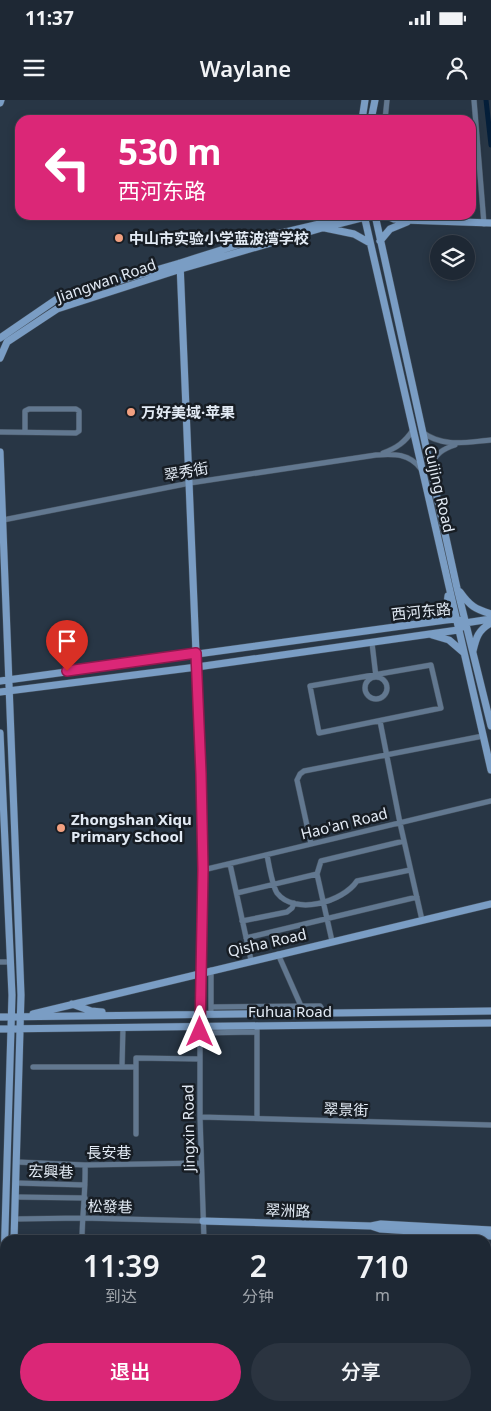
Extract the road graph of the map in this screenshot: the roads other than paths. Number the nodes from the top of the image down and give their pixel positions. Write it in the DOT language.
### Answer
graph roads {
  1 [pos="366,100"];
  2 [pos="375,100"];
  3 [pos="387,100"];
  4 [pos="474,100"];
  5 [pos="363,115"];
  6 [pos="372,115"];
  7 [pos="386,115"];
  8 [pos="476,115"];
  9 [pos="476,118"];
  10 [pos="331,220"];
  11 [pos="333,220"];
  12 [pos="351,220"];
  13 [pos="366,220"];
  14 [pos="376,220"];
  15 [pos="415,220"];
  16 [pos="446,220"];
  17 [pos="328,222"];
  18 [pos="488,224"];
  19 [pos="322,228"];
  20 [pos="380,241"];
  21 [pos="370,243"];
  22 [pos="181,266"];
  23 [pos="3,339"];
  24 [pos="0,358"];
  25 [pos="413,430"];
  26 [pos="0,432"];
  27 [pos="25,432"];
  28 [pos="422,432"];
  29 [pos="491,440"];
  30 [pos="460,443"];
  31 [pos="0,452"];
  32 [pos="376,455"];
  33 [pos="430,468"];
  34 [pos="422,469"];
  35 [pos="190,482"];
  36 [pos="3,520"];
  37 [pos="449,588"];
  38 [pos="457,588"];
  39 [pos="491,614"];
  40 [pos="456,619"];
  41 [pos="491,621"];
  42 [pos="425,623"];
  43 [pos="465,623"];
  44 [pos="458,630"];
  45 [pos="429,634"];
  46 [pos="372,643"];
  47 [pos="472,651"];
  48 [pos="463,652"];
  49 [pos="196,653"];
  50 [pos="197,667"];
  51 [pos="376,676"];
  52 [pos="9,679"];
  53 [pos="0,681"];
  54 [pos="10,690"];
  55 [pos="0,692"];
  56 [pos="488,704"];
  57 [pos="380,721"];
  58 [pos="491,726"];
  59 [pos="0,733"];
  60 [pos="483,736"];
  61 [pos="386,756"];
  62 [pos="491,770"];
  63 [pos="491,801"];
  64 [pos="400,823"];
  65 [pos="15,829"];
  66 [pos="2,830"];
  67 [pos="404,841"];
  68 [pos="311,844"];
  69 [pos="267,855"];
  70 [pos="230,864"];
  71 [pos="203,870"];
  72 [pos="410,870"];
  73 [pos="17,872"];
  74 [pos="3,873"];
  75 [pos="317,874"];
  76 [pos="274,884"];
  77 [pos="236,893"];
  78 [pos="417,897"];
  79 [pos="323,902"];
  80 [pos="294,903"];
  81 [pos="491,904"];
  82 [pos="327,919"];
  83 [pos="422,920"];
  84 [pos="242,921"];
  85 [pos="246,938"];
  86 [pos="332,941"];
  87 [pos="278,954"];
  88 [pos="250,960"];
  89 [pos="0,962"];
  90 [pos="11,962"];
  91 [pos="211,970"];
  92 [pos="200,972"];
  93 [pos="72,1004"];
  94 [pos="301,1006"];
  95 [pos="491,1006"];
  96 [pos="211,1007"];
  97 [pos="491,1011"];
  98 [pos="474,1012"];
  99 [pos="322,1014"];
  100 [pos="200,1015"];
  101 [pos="211,1015"];
  102 [pos="90,1016"];
  103 [pos="125,1016"];
  104 [pos="0,1017"];
  105 [pos="11,1017"];
  106 [pos="21,1017"];
  107 [pos="491,1024"];
  108 [pos="122,1027"];
  109 [pos="90,1028"];
  110 [pos="257,1028"];
  111 [pos="0,1029"];
  112 [pos="11,1029"];
  113 [pos="21,1029"];
  114 [pos="200,1029"];
  115 [pos="200,1058"];
  116 [pos="33,1067"];
  117 [pos="122,1067"];
  118 [pos="136,1067"];
  119 [pos="200,1117"];
  120 [pos="257,1118"];
  121 [pos="491,1125"];
  122 [pos="136,1134"];
  123 [pos="4,1153"];
  124 [pos="17,1162"];
  125 [pos="201,1163"];
  126 [pos="85,1165"];
  127 [pos="3,1182"];
  128 [pos="16,1182"];
  129 [pos="85,1184"];
  130 [pos="3,1196"];
  131 [pos="16,1198"];
  132 [pos="85,1198"];
  133 [pos="82,1218"];
  134 [pos="15,1219"];
  135 [pos="204,1221"];
  136 [pos="2,1225"];
  137 [pos="371,1226"];
  138 [pos="491,1230"];
  139 [pos="414,1231"];
  140 [pos="15,1235"];
  141 [pos="82,1235"];
  142 [pos="204,1235"];
  143 [pos="414,1235"];
  144 [pos="476,1235"];
  1 -- 5 [label="street"];
  2 -- 6 [label="street"];
  3 -- 7 [label="street"];
  4 -- 8 [label="street"];
  9 -- 18 [label="street"];
  10 -- 17 [label="street"];
  11 -- 17 [label="street, Jiangwan Road"];
  12 -- 19 [label="street, Jiangwan Road"];
  13 -- 21 [label="street, Cuijing Road"];
  14 -- 20 [label="street, Cuijing Road"];
  15 -- 20 [label="street"];
  16 -- 18 [label="street"];
  17 -- 22 [label="street, Jiangwan Road"];
  19 -- 21 [label="street"];
  19 -- 22 [label="street, Jiangwan Road"];
  20 -- 28 [label="street, Cuijing Road"];
  21 -- 25 [label="street, Cuijing Road"];
  22 -- 23 [label="street, Jiangwan Road"];
  22 -- 35 [label="street"];
  23 -- 24 [label="street"];
  25 -- 32 [label="street"];
  25 -- 34 [label="street, Cuijing Road"];
  26 -- 27 [label="street"];
  27 -- 27 [label="street"];
  28 -- 30 [label="street"];
  28 -- 33 [label="street, Cuijing Road"];
  29 -- 30 [label="street"];
  30 -- 33 [label="street"];
  31 -- 36 [label="street"];
  32 -- 34 [label="street"];
  32 -- 35 [label="street, 翠秀街"];
  33 -- 38 [label="street, Cuijing Road"];
  34 -- 37 [label="street, Cuijing Road"];
  35 -- 36 [label="street, 翠秀街"];
  35 -- 49 [label="street"];
  36 -- 52 [label="street"];
  37 -- 40 [label="street, Cuijing Road"];
  37 -- 42 [label="street"];
  38 -- 39 [label="street"];
  38 -- 43 [label="street, Cuijing Road"];
  40 -- 42 [label="street, 西河东路"];
  40 -- 43 [label="street, 西河东路"];
  40 -- 44 [label="street, Cuijing Road"];
  41 -- 43 [label="street"];
  41 -- 47 [label="street"];
  42 -- 49 [label="street, 西河东路"];
  43 -- 44 [label="street, 西河东路"];
  43 -- 47 [label="street, Cuijing Road"];
  44 -- 45 [label="street, 西河东路"];
  44 -- 48 [label="street, Cuijing Road"];
  45 -- 46 [label="street, 西河东路"];
  45 -- 48 [label="street"];
  46 -- 50 [label="street, 西河东路"];
  46 -- 51 [label="street"];
  47 -- 56 [label="street, Cuijing Road"];
  48 -- 60 [label="street, Cuijing Road"];
  49 -- 50 [label="street"];
  49 -- 52 [label="street, 西河东路"];
  50 -- 54 [label="street, 西河东路"];
  50 -- 71 [label="street"];
  51 -- 51 [label="street"];
  51 -- 57 [label="street"];
  51 -- 57 [label="street"];
  52 -- 53 [label="street, 西河东路"];
  52 -- 54 [label="street"];
  54 -- 55 [label="street, 西河东路"];
  54 -- 65 [label="street"];
  56 -- 58 [label="street, Cuijing Road"];
  57 -- 61 [label="street"];
  59 -- 66 [label="street"];
  60 -- 61 [label="street"];
  60 -- 62 [label="street, Cuijing Road"];
  61 -- 64 [label="street"];
  61 -- 68 [label="street"];
  63 -- 64 [label="street, Hao'an Road"];
  64 -- 67 [label="street"];
  64 -- 68 [label="street, Hao'an Road"];
  65 -- 66 [label="street"];
  65 -- 73 [label="street"];
  66 -- 74 [label="street"];
  67 -- 72 [label="street"];
  67 -- 75 [label="street"];
  68 -- 69 [label="street, Hao'an Road"];
  69 -- 70 [label="street, Hao'an Road"];
  69 -- 76 [label="street"];
  70 -- 71 [label="street, Hao'an Road"];
  70 -- 77 [label="street"];
  71 -- 92 [label="street"];
  72 -- 78 [label="street"];
  72 -- 79 [label="street"];
  73 -- 74 [label="street"];
  73 -- 106 [label="street"];
  74 -- 90 [label="street"];
  75 -- 76 [label="street"];
  75 -- 79 [label="street"];
  76 -- 77 [label="street"];
  76 -- 80 [label="street"];
  77 -- 84 [label="street"];
  78 -- 82 [label="street"];
  78 -- 83 [label="street"];
  79 -- 80 [label="street"];
  79 -- 82 [label="street"];
  80 -- 84 [label="street"];
  81 -- 83 [label="street, Qisha Road"];
  82 -- 85 [label="street"];
  82 -- 86 [label="street"];
  83 -- 86 [label="street, Qisha Road"];
  84 -- 85 [label="street"];
  85 -- 88 [label="street"];
  86 -- 87 [label="street, Qisha Road"];
  87 -- 88 [label="street, Qisha Road"];
  87 -- 94 [label="street"];
  88 -- 91 [label="street, Qisha Road"];
  89 -- 90 [label="street"];
  90 -- 105 [label="street"];
  91 -- 92 [label="street, Qisha Road"];
  91 -- 96 [label="street"];
  92 -- 93 [label="street, Qisha Road"];
  92 -- 100 [label="street"];
  93 -- 103 [label="street"];
  93 -- 106 [label="street, Qisha Road"];
  94 -- 96 [label="street"];
  94 -- 99 [label="street"];
  95 -- 98 [label="street"];
  96 -- 101 [label="street"];
  97 -- 98 [label="street, Fuhua Road"];
  98 -- 99 [label="street, Fuhua Road"];
  99 -- 101 [label="street, Fuhua Road"];
  100 -- 101 [label="street, Fuhua Road"];
  100 -- 103 [label="street, Fuhua Road"];
  100 -- 114 [label="street, Jingxin Road"];
  102 -- 103 [label="street, Fuhua Road"];
  102 -- 106 [label="street, Fuhua Road"];
  102 -- 109 [label="street"];
  104 -- 105 [label="street, Fuhua Road"];
  105 -- 106 [label="street, Fuhua Road"];
  105 -- 112 [label="street"];
  106 -- 113 [label="street"];
  107 -- 110 [label="street, Fuhua Road"];
  108 -- 109 [label="street, Fuhua Road"];
  108 -- 114 [label="street, Fuhua Road"];
  108 -- 117 [label="street"];
  109 -- 113 [label="street, Fuhua Road"];
  110 -- 114 [label="street, Fuhua Road"];
  110 -- 120 [label="street"];
  111 -- 112 [label="street, Fuhua Road"];
  112 -- 113 [label="street, Fuhua Road"];
  112 -- 123 [label="street"];
  113 -- 124 [label="street"];
  114 -- 115 [label="street, Jingxin Road"];
  115 -- 118 [label="street"];
  115 -- 119 [label="street, Jingxin Road"];
  116 -- 117 [label="street"];
  117 -- 118 [label="street"];
  118 -- 122 [label="street"];
  119 -- 120 [label="street, 翠景街"];
  119 -- 125 [label="street, Jingxin Road"];
  120 -- 121 [label="street, 翠景街"];
  123 -- 127 [label="street"];
  124 -- 126 [label="street, 長安巷"];
  124 -- 128 [label="street"];
  125 -- 126 [label="street, 長安巷"];
  125 -- 135 [label="street, Jingxin Road"];
  126 -- 129 [label="street"];
  127 -- 130 [label="street"];
  128 -- 129 [label="street, 宏興巷"];
  128 -- 131 [label="street"];
  129 -- 132 [label="street"];
  130 -- 136 [label="street"];
  131 -- 132 [label="street"];
  131 -- 134 [label="street"];
  132 -- 133 [label="street"];
  133 -- 134 [label="street, 松發巷"];
  133 -- 135 [label="street, 松發巷"];
  133 -- 141 [label="street"];
  134 -- 140 [label="street"];
  135 -- 137 [label="street, 翠洲路"];
  135 -- 142 [label="street, Jingxin Road"];
  137 -- 138 [label="street, 翠洲路"];
  137 -- 139 [label="street, 翠洲路"];
  139 -- 143 [label="street"];
  139 -- 144 [label="street, 翠洲路"];
}
